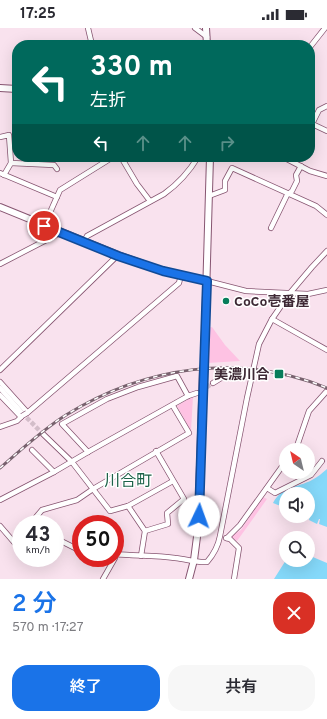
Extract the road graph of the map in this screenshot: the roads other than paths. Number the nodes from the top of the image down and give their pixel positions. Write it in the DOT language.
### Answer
graph roads {
  1 [pos="88,28"];
  2 [pos="194,28"];
  3 [pos="206,28"];
  4 [pos="325,28"];
  5 [pos="207,37"];
  6 [pos="91,40"];
  7 [pos="315,41"];
  8 [pos="0,88"];
  9 [pos="12,89"];
  10 [pos="327,106"];
  11 [pos="315,116"];
  12 [pos="315,125"];
  13 [pos="327,131"];
  14 [pos="0,137"];
  15 [pos="11,162"];
  16 [pos="105,162"];
  17 [pos="124,162"];
  18 [pos="195,162"];
  19 [pos="210,162"];
  20 [pos="293,162"];
  21 [pos="301,166"];
  22 [pos="57,169"];
  23 [pos="2,174"];
  24 [pos="327,176"];
  25 [pos="288,194"];
  26 [pos="209,196"];
  27 [pos="57,197"];
  28 [pos="150,201"];
  29 [pos="0,207"];
  30 [pos="327,215"];
  31 [pos="44,226"];
  32 [pos="271,228"];
  33 [pos="58,231"];
  34 [pos="84,242"];
  35 [pos="327,251"];
  36 [pos="118,256"];
  37 [pos="0,264"];
  38 [pos="182,275"];
  39 [pos="207,281"];
  40 [pos="327,290"];
  41 [pos="290,293"];
  42 [pos="272,319"];
  43 [pos="327,350"];
  44 [pos="0,370"];
  45 [pos="252,374"];
  46 [pos="0,382"];
  47 [pos="213,383"];
  48 [pos="0,388"];
  49 [pos="326,392"];
  50 [pos="197,393"];
  51 [pos="0,394"];
  52 [pos="188,396"];
  53 [pos="173,406"];
  54 [pos="24,414"];
  55 [pos="0,426"];
  56 [pos="43,434"];
  57 [pos="298,443"];
  58 [pos="32,450"];
  59 [pos="156,451"];
  60 [pos="88,452"];
  61 [pos="322,461"];
  62 [pos="72,462"];
  63 [pos="279,471"];
  64 [pos="54,472"];
  65 [pos="173,481"];
  66 [pos="267,488"];
  67 [pos="93,489"];
  68 [pos="0,500"];
  69 [pos="128,506"];
  70 [pos="38,515"];
  71 [pos="0,526"];
  72 [pos="144,531"];
  73 [pos="220,536"];
  74 [pos="227,538"];
  75 [pos="12,540"];
  76 [pos="124,556"];
  77 [pos="141,556"];
  78 [pos="194,560"];
  79 [pos="110,567"];
  80 [pos="103,579"];
  81 [pos="189,579"];
  82 [pos="234,579"];
  1 -- 6 [label="street"];
  2 -- 5 [label="street"];
  3 -- 5 [label="main road"];
  4 -- 7 [label="street"];
  8 -- 9 [label="main road"];
  10 -- 11 [label="street"];
  12 -- 13 [label="street"];
  14 -- 15 [label="street"];
  15 -- 22 [label="street"];
  15 -- 23 [label="street"];
  16 -- 27 [label="street"];
  17 -- 28 [label="street"];
  18 -- 28 [label="street"];
  19 -- 26 [label="main road"];
  20 -- 21 [label="street"];
  21 -- 24 [label="street"];
  21 -- 25 [label="street"];
  23 -- 27 [label="street"];
  25 -- 26 [label="street"];
  25 -- 30 [label="street"];
  25 -- 32 [label="street"];
  26 -- 39 [label="main road"];
  27 -- 31 [label="street"];
  28 -- 34 [label="street"];
  29 -- 31 [label="main road"];
  31 -- 33 [label="main road"];
  33 -- 34 [label="main road"];
  33 -- 37 [label="street"];
  34 -- 36 [label="main road"];
  35 -- 41 [label="street"];
  36 -- 38 [label="main road"];
  36 -- 44 [label="street"];
  38 -- 39 [label="main road"];
  38 -- 54 [label="street"];
  39 -- 41 [label="street"];
  39 -- 78 [label="main road"];
  40 -- 41 [label="street"];
  41 -- 42 [label="street"];
  42 -- 43 [label="street"];
  42 -- 45 [label="street"];
  45 -- 47 [label="street"];
  45 -- 73 [label="street"];
  46 -- 54 [label="street"];
  48 -- 54 [label="street"];
  49 -- 57 [label="street"];
  50 -- 52 [label="street"];
  51 -- 54 [label="street"];
  52 -- 53 [label="street"];
  52 -- 60 [label="street"];
  53 -- 59 [label="street"];
  53 -- 60 [label="street"];
  54 -- 55 [label="street"];
  56 -- 62 [label="street"];
  58 -- 64 [label="street"];
  59 -- 65 [label="street"];
  59 -- 67 [label="street"];
  60 -- 62 [label="street"];
  61 -- 66 [label="street"];
  62 -- 64 [label="street"];
  62 -- 67 [label="street"];
  63 -- 66 [label="street"];
  64 -- 68 [label="street"];
  65 -- 69 [label="street"];
  65 -- 72 [label="street"];
  66 -- 74 [label="street"];
  67 -- 69 [label="street"];
  67 -- 70 [label="street"];
  69 -- 72 [label="street"];
  71 -- 75 [label="street"];
  72 -- 77 [label="street"];
  73 -- 74 [label="street"];
  73 -- 78 [label="street"];
  74 -- 82 [label="street"];
  76 -- 77 [label="street"];
  77 -- 78 [label="street"];
  78 -- 81 [label="main road"];
  79 -- 80 [label="street"];
}
